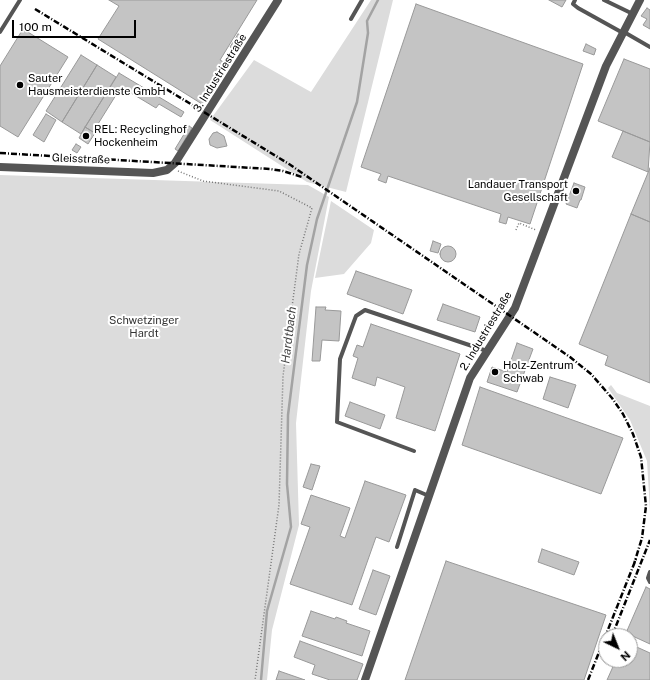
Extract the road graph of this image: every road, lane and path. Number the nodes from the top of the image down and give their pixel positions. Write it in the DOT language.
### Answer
graph roads {
  1 [pos="20,0"];
  2 [pos="278,0"];
  3 [pos="362,0"];
  4 [pos="575,0"];
  5 [pos="604,0"];
  6 [pos="640,0"];
  7 [pos="633,14"];
  8 [pos="351,18"];
  9 [pos="0,32"];
  10 [pos="623,32"];
  11 [pos="650,47"];
  12 [pos="0,167"];
  13 [pos="170,168"];
  14 [pos="162,172"];
  15 [pos="516,230"];
  16 [pos="544,233"];
  17 [pos="487,351"];
  18 [pos="414,451"];
  19 [pos="429,496"];
  20 [pos="397,547"];
  21 [pos="650,572"];
  22 [pos="650,582"];
  23 [pos="255,680"];
  24 [pos="365,680"];
  1 -- 9 [label="lane"];
  2 -- 13 [label="street, 3. Industriestraße"];
  3 -- 8 [label="lane"];
  4 -- 10 [label="lane"];
  5 -- 7 [label="lane"];
  6 -- 7 [label="street, 2. Industriestraße"];
  7 -- 10 [label="street, 2. Industriestraße"];
  10 -- 11 [label="lane"];
  10 -- 16 [label="street, 2. Industriestraße"];
  12 -- 14 [label="street, Gleisstraße"];
  13 -- 14 [label="street, 3. Industriestraße"];
  13 -- 23 [label="path"];
  15 -- 16 [label="path"];
  16 -- 17 [label="street, 2. Industriestraße"];
  17 -- 18 [label="lane"];
  17 -- 19 [label="street, 2. Industriestraße"];
  19 -- 20 [label="lane"];
  19 -- 24 [label="street, 2. Industriestraße"];
  21 -- 22 [label="lane"];
}
